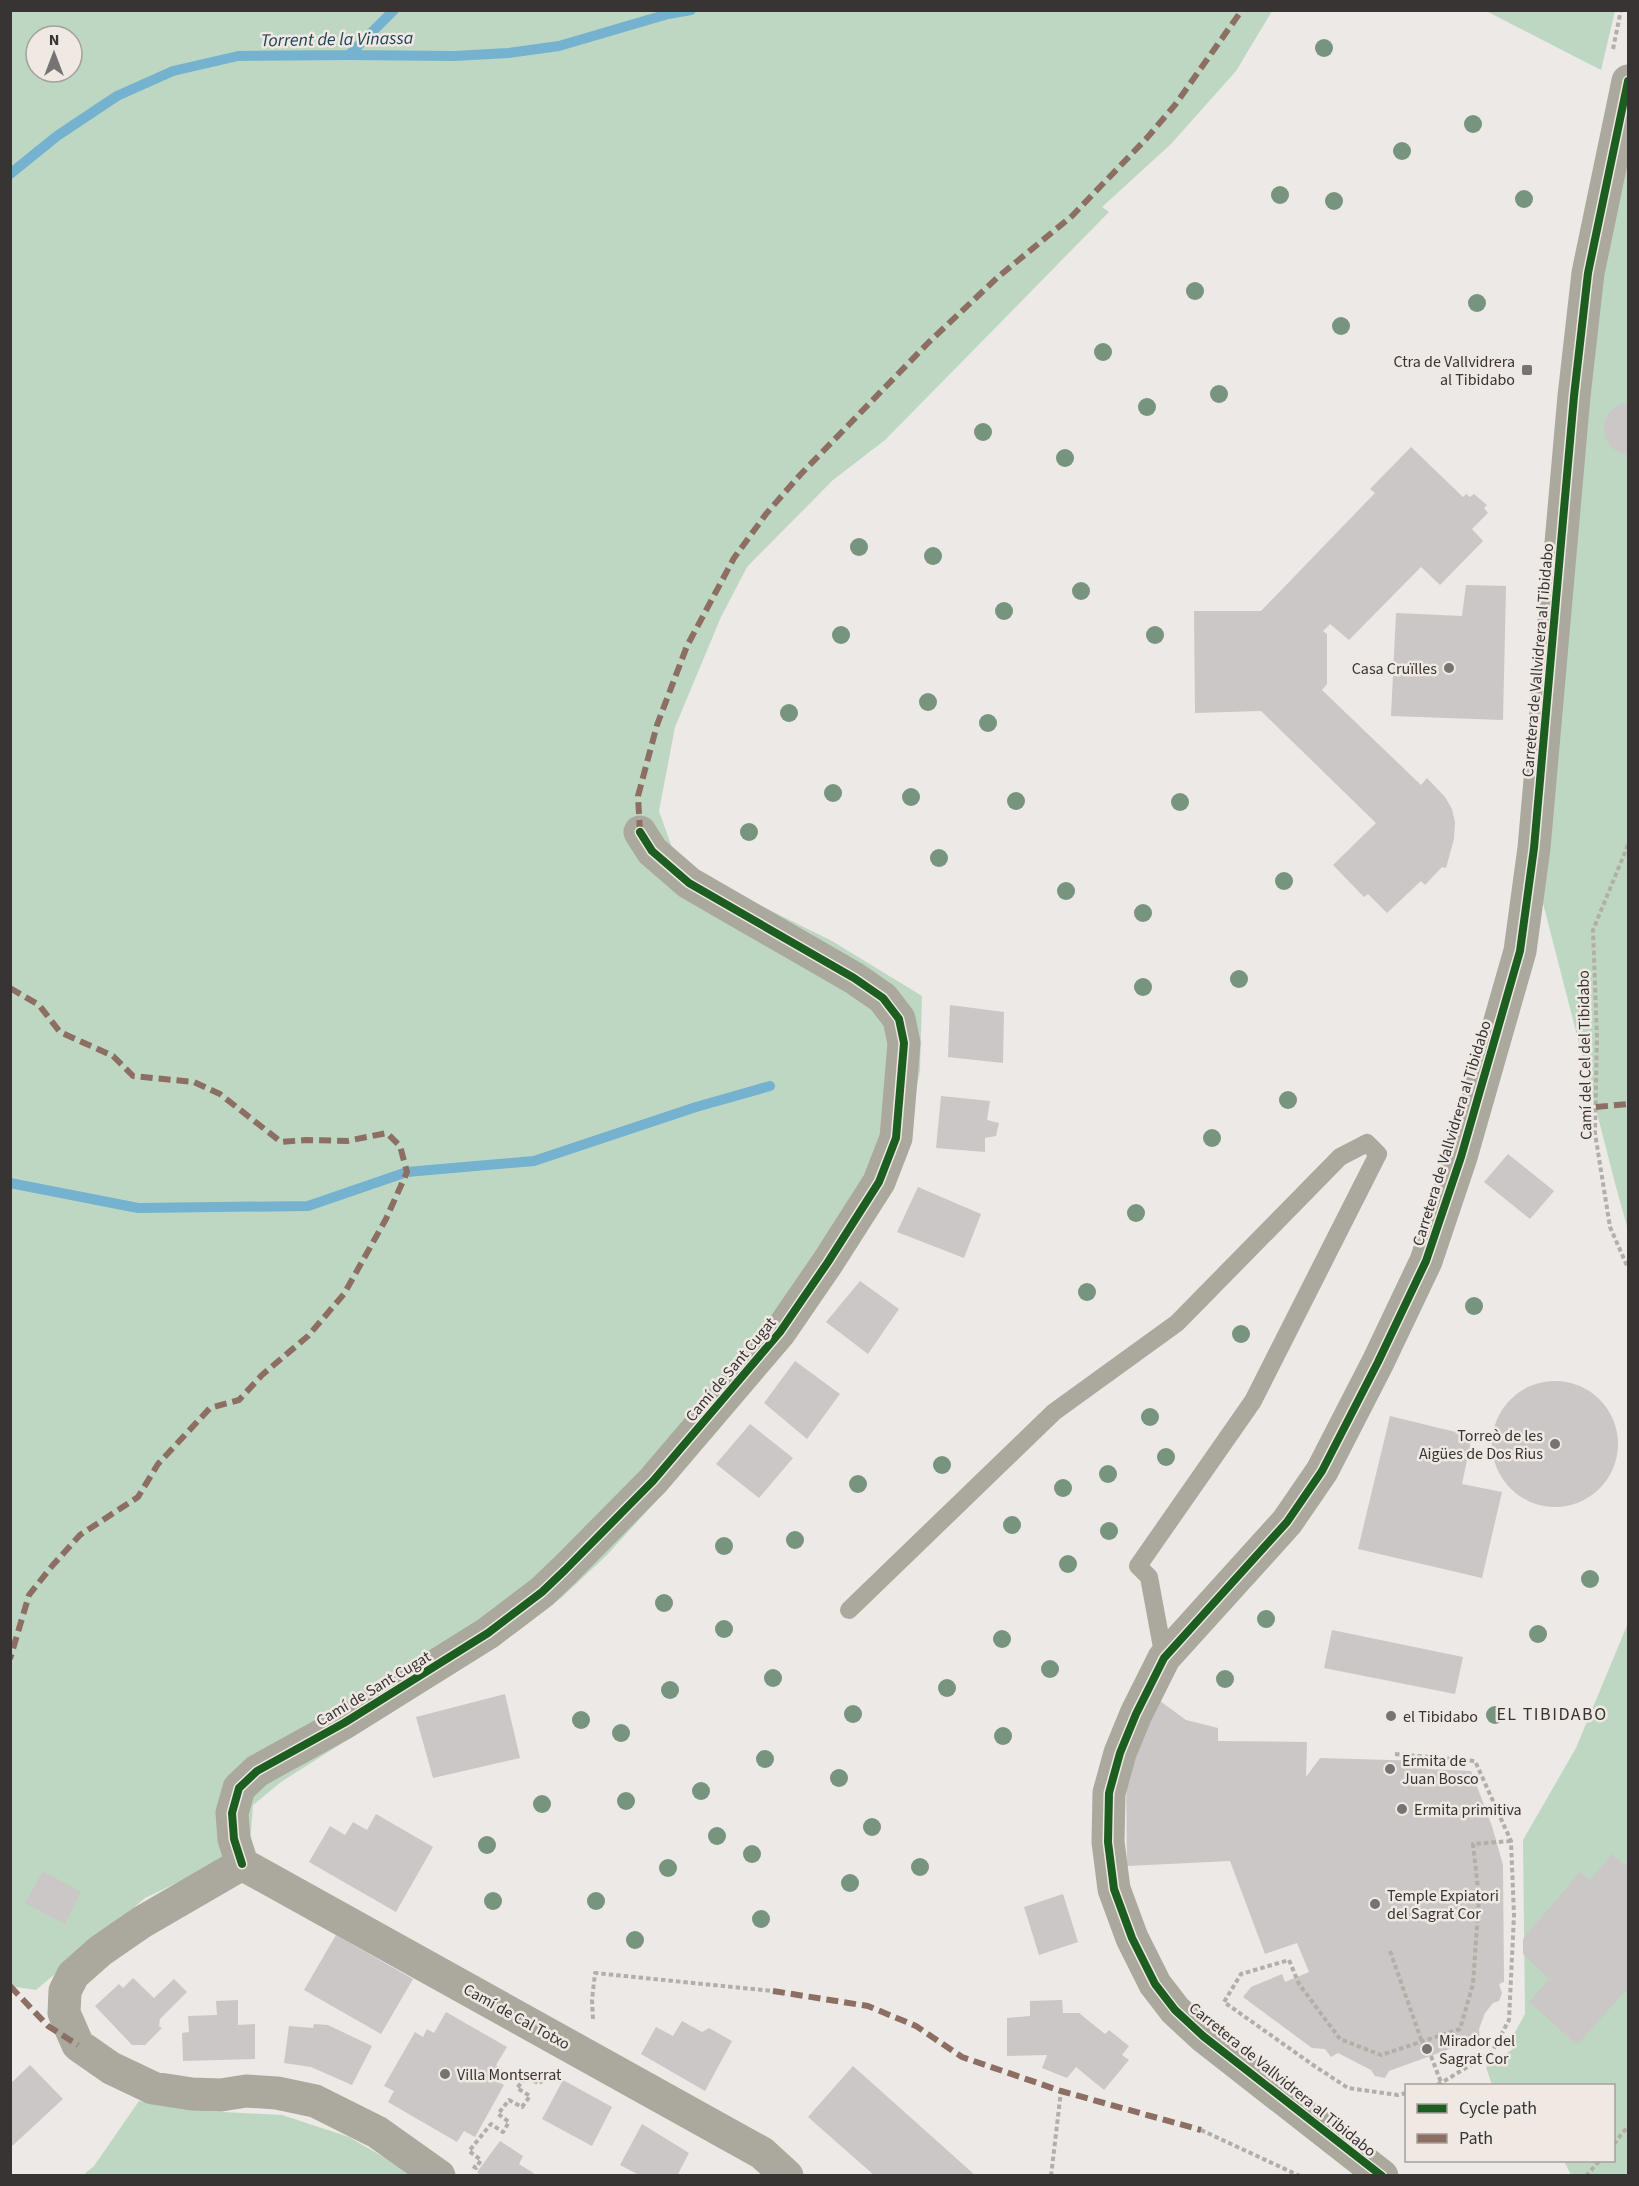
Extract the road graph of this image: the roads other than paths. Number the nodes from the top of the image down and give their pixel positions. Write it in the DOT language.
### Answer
graph roads {
  1 [pos="1629,81"];
  2 [pos="640,832"];
  3 [pos="849,1610"];
  4 [pos="1164,1658"];
  5 [pos="242,1864"];
  6 [pos="439,2175"];
  7 [pos="787,2175"];
  8 [pos="1382,2175"];
  1 -- 4 [label="street, Carretera de Vallvidrera al Tibidabo"];
  2 -- 5 [label="street, Camí de Sant Cugat"];
  3 -- 4 [label="lane"];
  4 -- 8 [label="street, Carretera de Vallvidrera al Tibidabo"];
  5 -- 6 [label="street"];
  5 -- 7 [label="street, Camí de Cal Totxo"];
}
